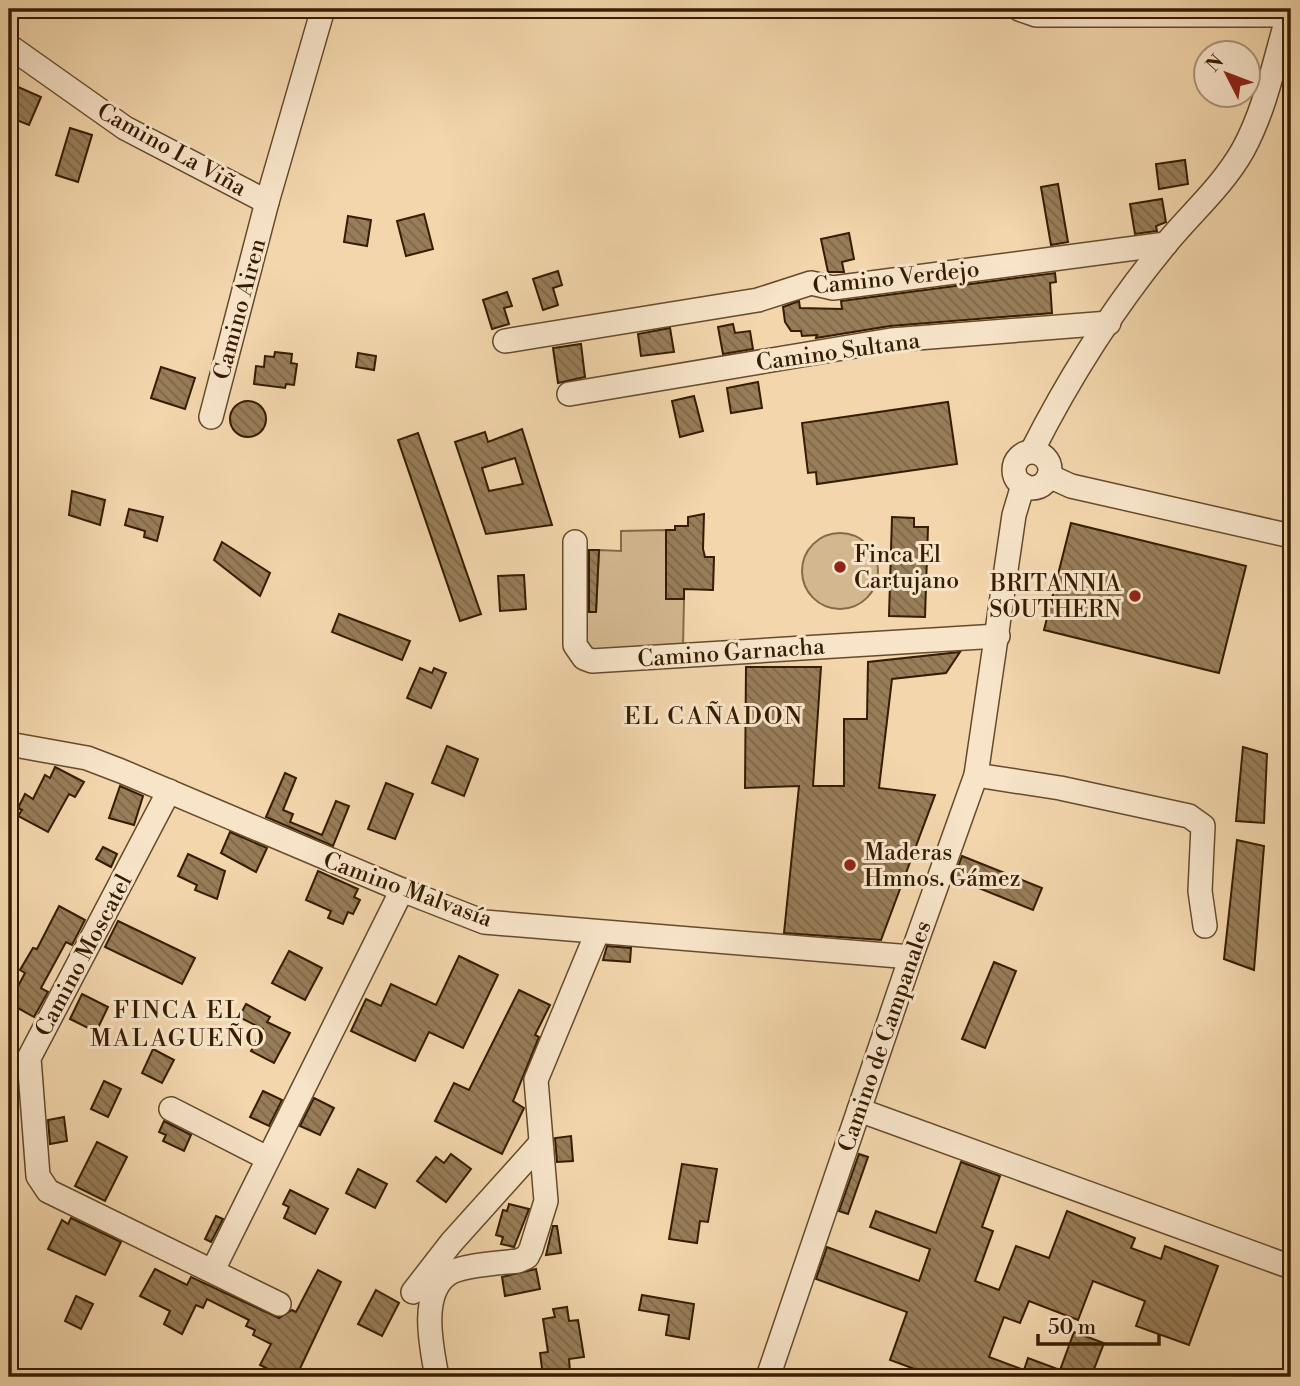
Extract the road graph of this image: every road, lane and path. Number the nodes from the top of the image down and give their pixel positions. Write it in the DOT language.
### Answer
graph roads {
  1 [pos="323,9"];
  2 [pos="1018,9"];
  3 [pos="1289,12"];
  4 [pos="9,46"];
  5 [pos="267,202"];
  6 [pos="1166,244"];
  7 [pos="1109,323"];
  8 [pos="505,341"];
  9 [pos="569,394"];
  10 [pos="211,417"];
  11 [pos="1032,451"];
  12 [pos="1049,476"];
  13 [pos="1023,485"];
  14 [pos="1291,536"];
  15 [pos="575,542"];
  16 [pos="998,636"];
  17 [pos="9,744"];
  18 [pos="976,775"];
  19 [pos="169,791"];
  20 [pos="402,891"];
  21 [pos="1205,926"];
  22 [pos="597,933"];
  23 [pos="911,957"];
  24 [pos="171,1108"];
  25 [pos="859,1110"];
  26 [pos="540,1144"];
  27 [pos="267,1158"];
  28 [pos="1291,1267"];
  29 [pos="212,1270"];
  30 [pos="413,1292"];
  31 [pos="279,1304"];
  32 [pos="437,1377"];
  33 [pos="768,1377"];
  1 -- 5 [label="street, Camino Airen"];
  2 -- 3 [label="street"];
  3 -- 6 [label="street"];
  4 -- 5 [label="street, Camino La Viña"];
  5 -- 10 [label="street, Camino Airen"];
  6 -- 7 [label="street"];
  6 -- 8 [label="street, Camino Verdejo"];
  7 -- 9 [label="street, Camino Sultana"];
  7 -- 11 [label="street"];
  11 -- 12 [label="street"];
  11 -- 13 [label="street"];
  12 -- 13 [label="street"];
  12 -- 14 [label="street"];
  13 -- 16 [label="street, Camino de Campanales"];
  15 -- 16 [label="street, Camino Garnacha"];
  16 -- 18 [label="street, Camino de Campanales"];
  17 -- 19 [label="street, Camino Malvasía"];
  18 -- 21 [label="street"];
  18 -- 23 [label="street, Camino de Campanales"];
  19 -- 20 [label="street, Camino Malvasía"];
  19 -- 29 [label="street, Camino Moscatel"];
  20 -- 22 [label="street, Camino Malvasía"];
  20 -- 27 [label="street"];
  22 -- 23 [label="street, Camino Malvasía"];
  22 -- 26 [label="street"];
  23 -- 25 [label="street, Camino de Campanales"];
  24 -- 27 [label="street"];
  25 -- 28 [label="street"];
  25 -- 33 [label="street, Camino de Campanales"];
  26 -- 30 [label="street"];
  26 -- 32 [label="street"];
  27 -- 29 [label="street"];
  29 -- 31 [label="street, Camino Moscatel"];
}
